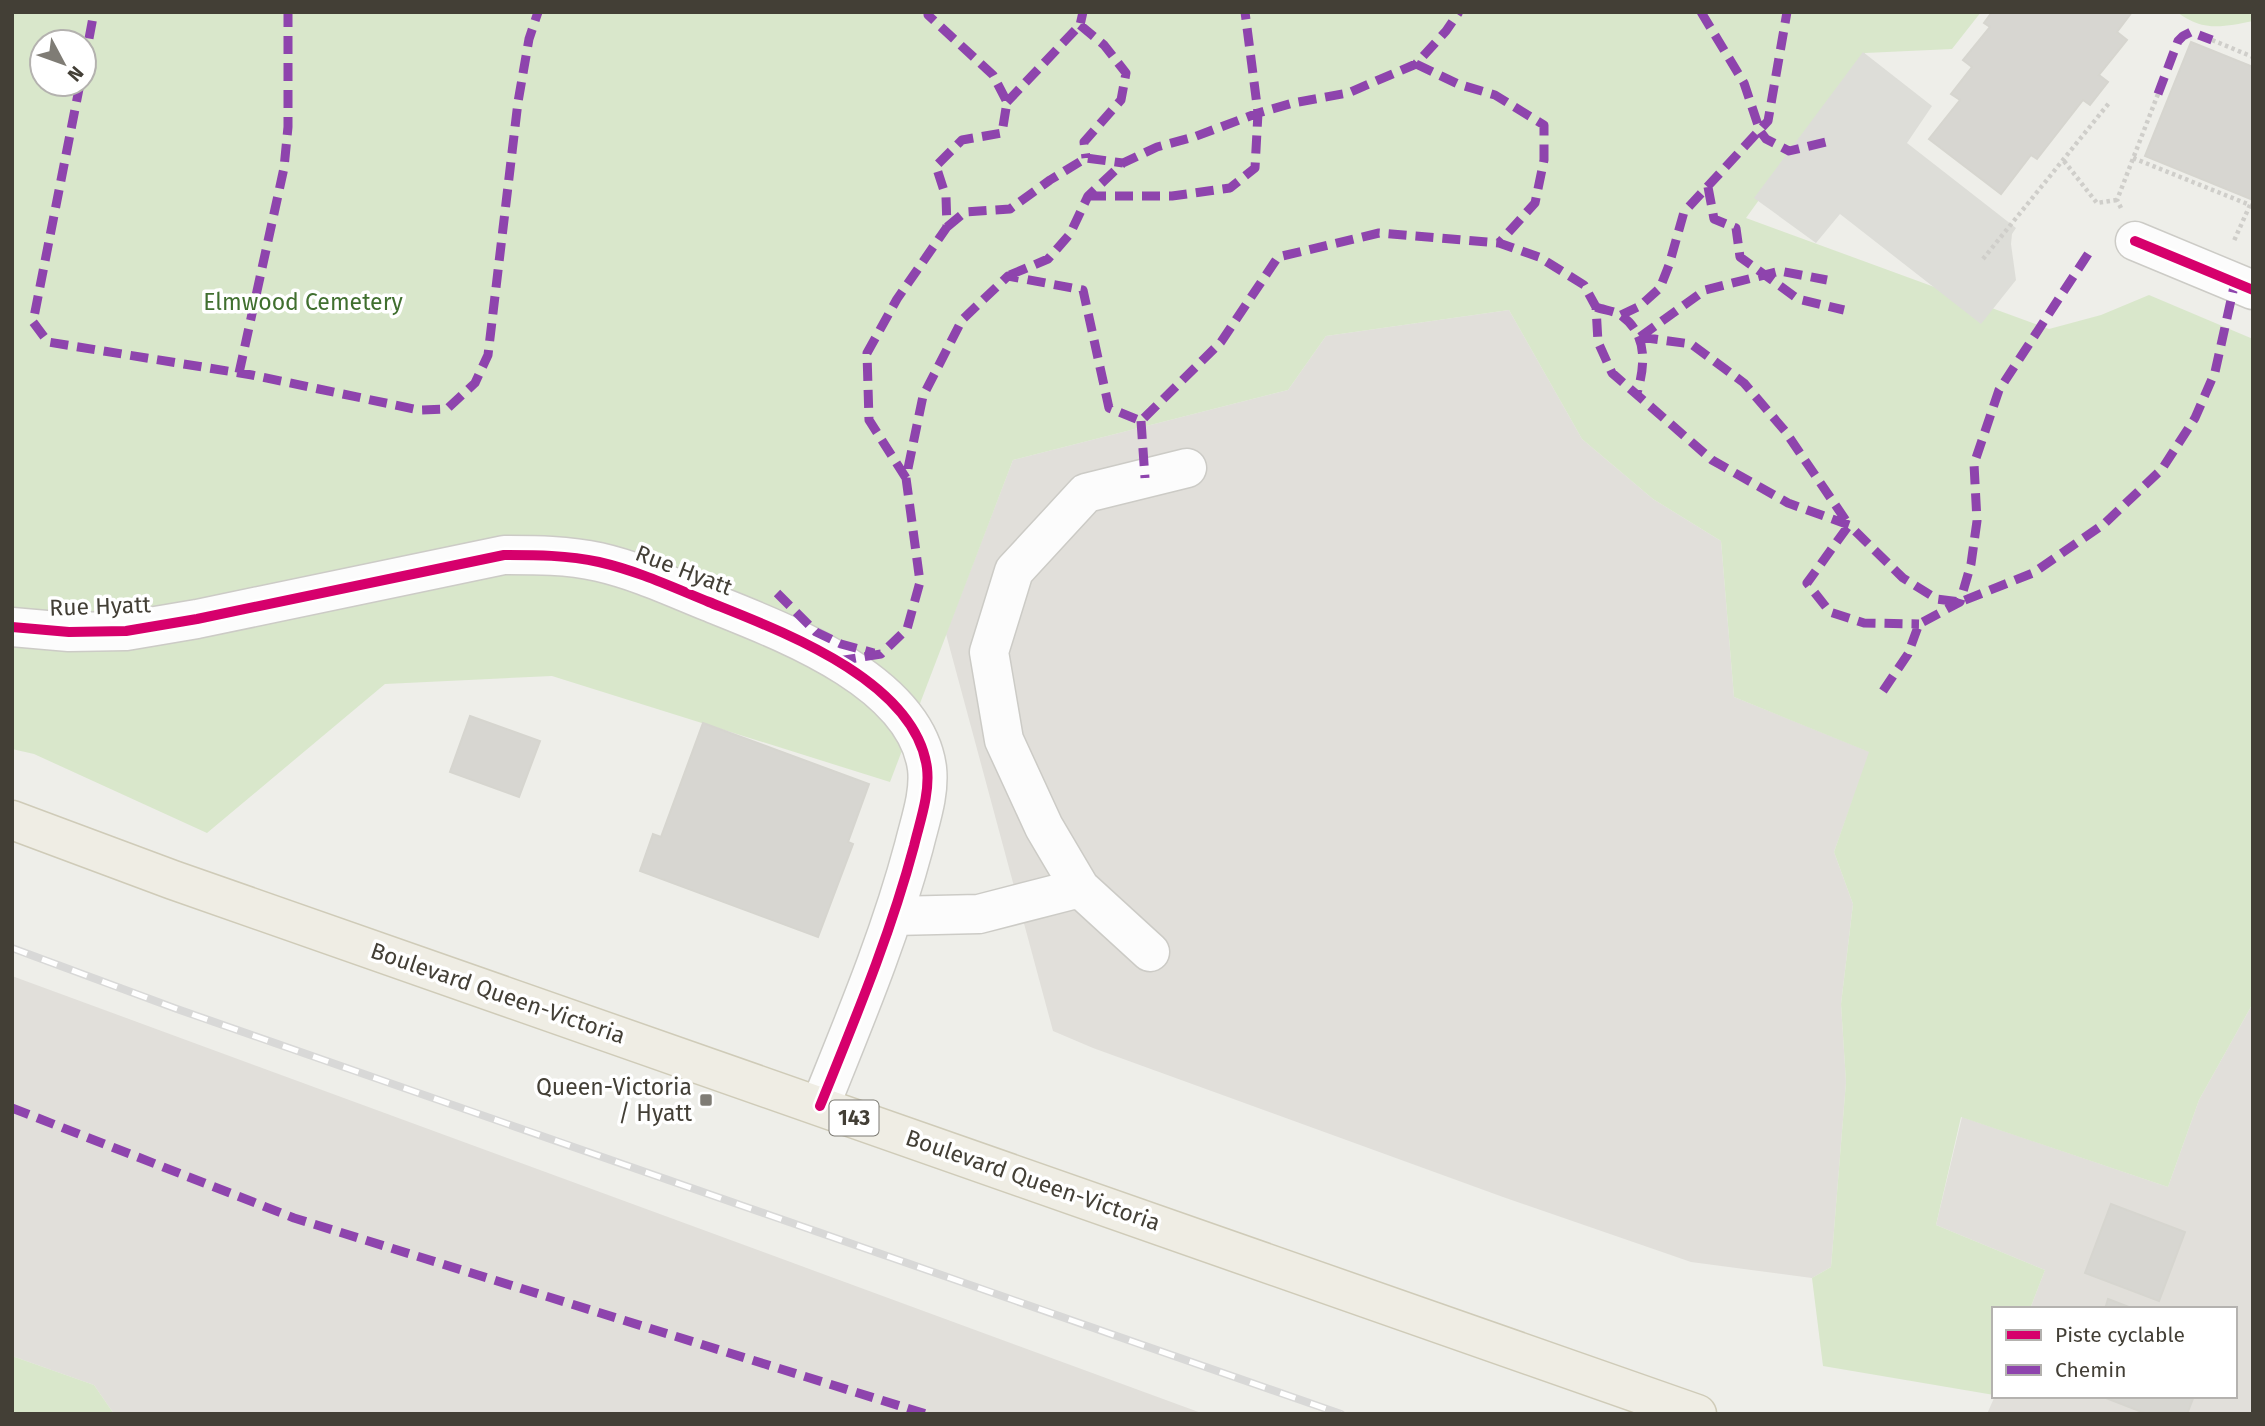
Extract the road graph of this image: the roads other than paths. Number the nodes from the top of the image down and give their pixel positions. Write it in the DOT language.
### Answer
graph roads {
  1 [pos="2136,241"];
  2 [pos="2236,282"];
  3 [pos="1187,468"];
  4 [pos="12,627"];
  5 [pos="12,820"];
  6 [pos="1080,888"];
  7 [pos="894,915"];
  8 [pos="1150,952"];
  9 [pos="820,1106"];
  10 [pos="1697,1414"];
  1 -- 2 [label="street"];
  3 -- 6 [label="street"];
  4 -- 7 [label="street, Rue Hyatt"];
  5 -- 9 [label="main road, Boulevard Queen-Victoria / 143"];
  6 -- 7 [label="street"];
  6 -- 8 [label="street"];
  7 -- 9 [label="street, Rue Hyatt"];
  9 -- 10 [label="main road, Boulevard Queen-Victoria / 143"];
}
